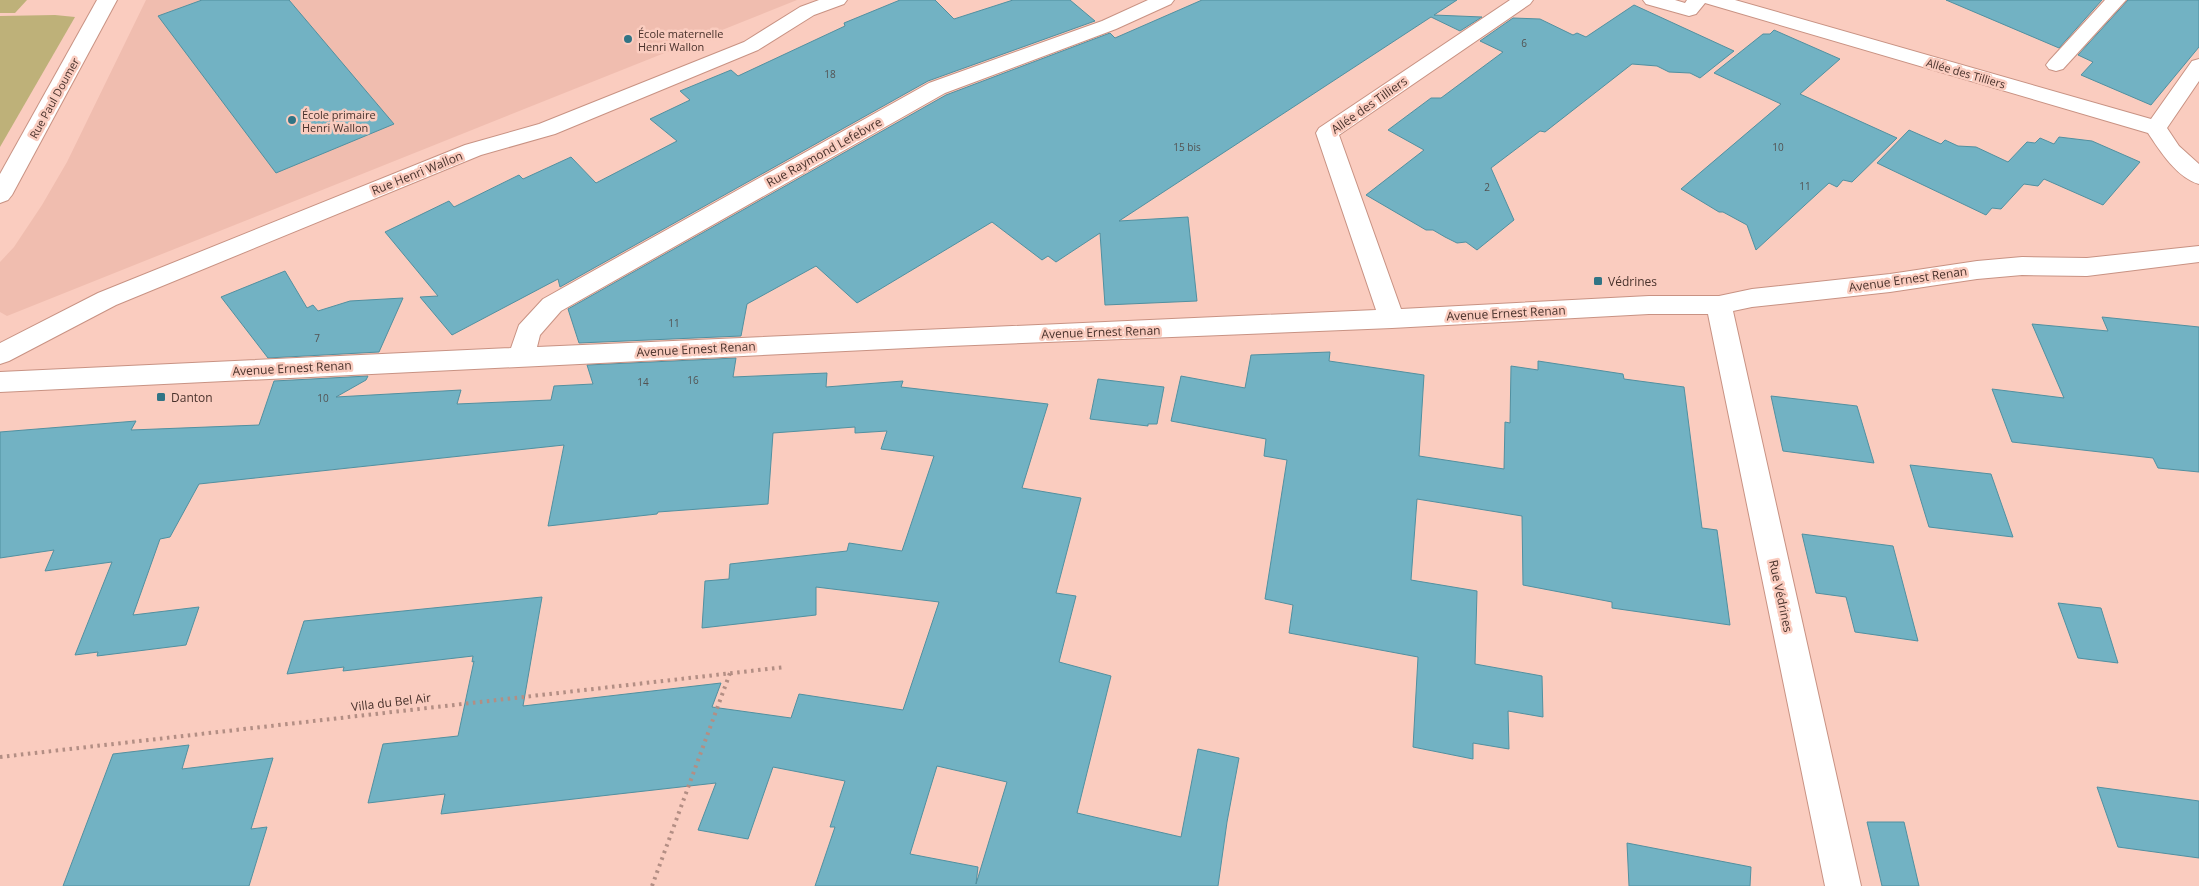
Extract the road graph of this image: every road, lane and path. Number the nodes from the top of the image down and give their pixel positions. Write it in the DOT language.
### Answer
graph roads {
  1 [pos="107,0"];
  2 [pos="837,0"];
  3 [pos="1164,0"];
  4 [pos="1523,0"];
  5 [pos="1653,0"];
  6 [pos="1697,0"];
  7 [pos="1713,0"];
  8 [pos="2116,0"];
  9 [pos="2056,65"];
  10 [pos="2199,65"];
  11 [pos="2156,128"];
  12 [pos="2199,177"];
  13 [pos="0,195"];
  14 [pos="2199,254"];
  15 [pos="1719,305"];
  16 [pos="1392,320"];
  17 [pos="0,354"];
  18 [pos="522,357"];
  19 [pos="0,382"];
  20 [pos="785,667"];
  21 [pos="730,673"];
  22 [pos="0,757"];
  23 [pos="652,886"];
  24 [pos="1843,886"];
  1 -- 13 [label="street, Rue Paul Doumer"];
  2 -- 17 [label="street, Rue Henri Wallon"];
  3 -- 18 [label="street, Rue Raymond Lefebvre"];
  4 -- 16 [label="street, Allée des Tilliers"];
  5 -- 6 [label="street"];
  7 -- 11 [label="street, Allée des Tilliers"];
  8 -- 9 [label="street"];
  10 -- 11 [label="street"];
  11 -- 12 [label="street"];
  14 -- 15 [label="street, Avenue Ernest Renan"];
  15 -- 16 [label="street, Avenue Ernest Renan"];
  15 -- 24 [label="street, Rue Védrines"];
  16 -- 18 [label="street, Avenue Ernest Renan"];
  18 -- 19 [label="street, Avenue Ernest Renan"];
  20 -- 21 [label="path, Villa du Bel Air"];
  21 -- 22 [label="path, Villa du Bel Air"];
  21 -- 23 [label="path"];
}
